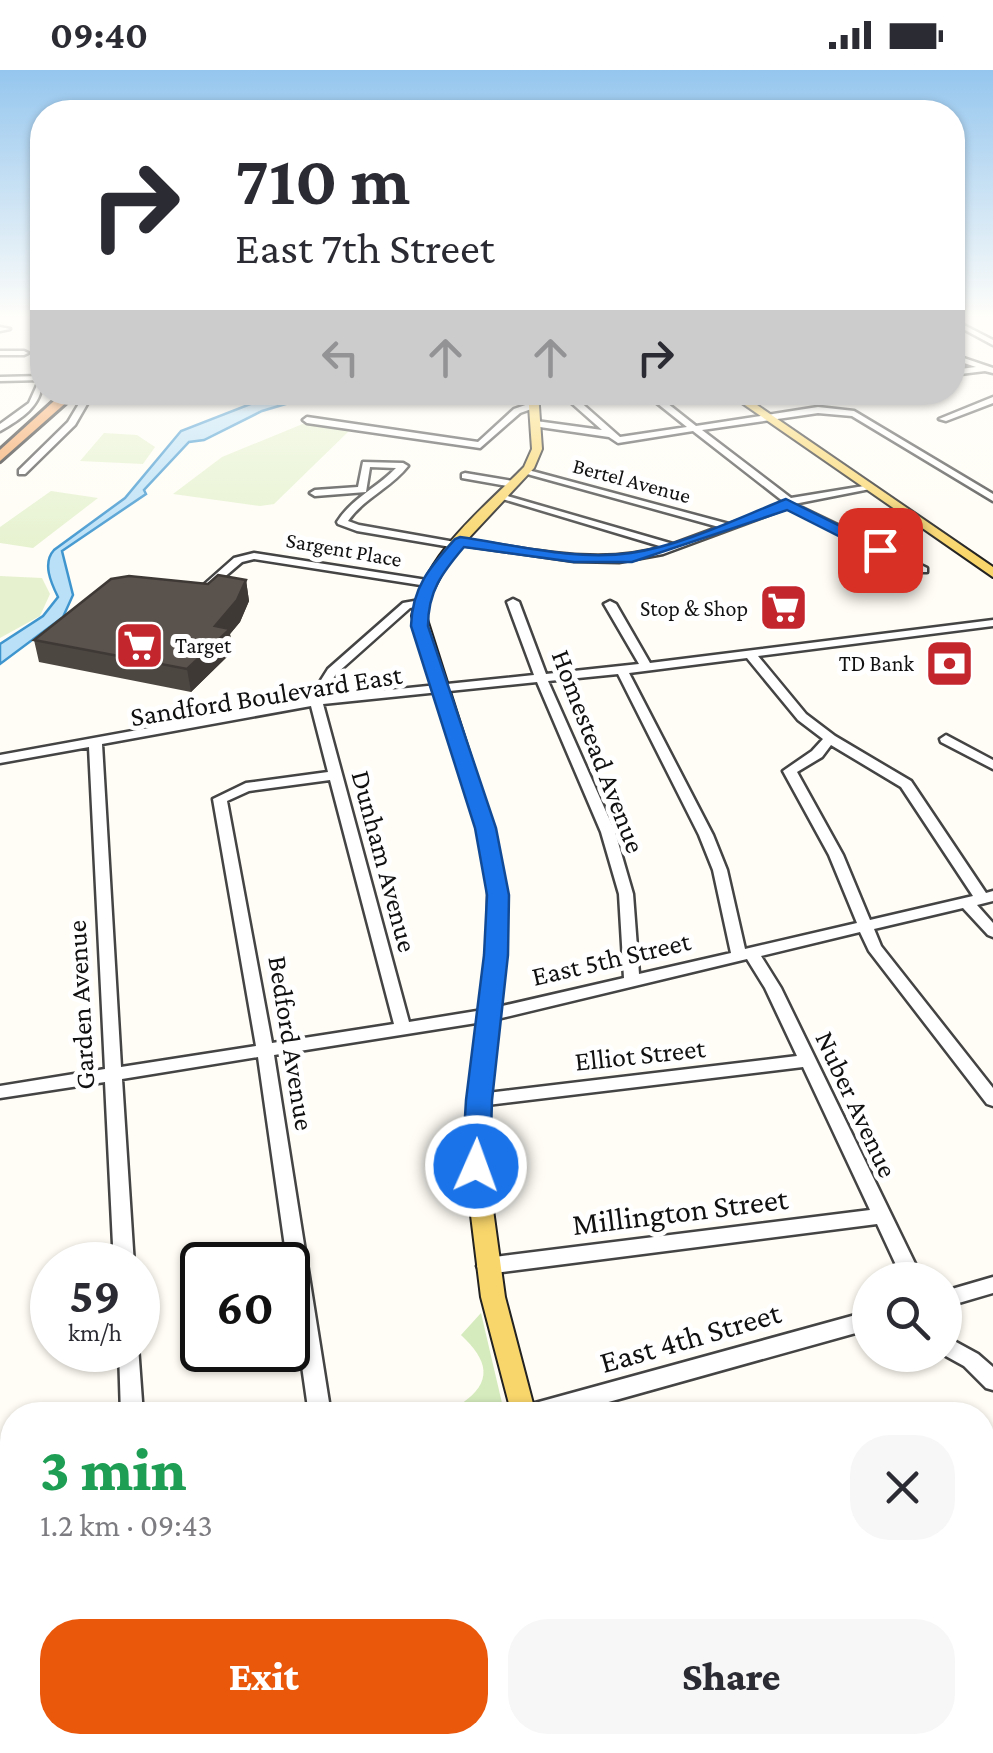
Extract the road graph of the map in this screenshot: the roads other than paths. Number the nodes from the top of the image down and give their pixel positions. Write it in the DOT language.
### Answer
graph roads {
  1 [pos="991,402"];
  2 [pos="32,405"];
  3 [pos="51,405"];
  4 [pos="57,405"];
  5 [pos="82,405"];
  6 [pos="578,405"];
  7 [pos="664,405"];
  8 [pos="750,405"];
  9 [pos="535,410"];
  10 [pos="768,418"];
  11 [pos="943,419"];
  12 [pos="307,420"];
  13 [pos="2,426"];
  14 [pos="696,429"];
  15 [pos="614,437"];
  16 [pos="0,454"];
  17 [pos="22,472"];
  18 [pos="465,476"];
  19 [pos="513,484"];
  20 [pos="867,486"];
  21 [pos="316,494"];
  22 [pos="993,498"];
  23 [pos="787,502"];
  24 [pos="729,527"];
  25 [pos="459,543"];
  26 [pos="672,547"];
  27 [pos="923,570"];
  28 [pos="993,573"];
  29 [pos="427,583"];
  30 [pos="196,597"];
  31 [pos="513,602"];
  32 [pos="420,603"];
  33 [pos="610,604"];
  34 [pos="993,623"];
  35 [pos="750,654"];
  36 [pos="646,666"];
  37 [pos="622,670"];
  38 [pos="545,684"];
  39 [pos="439,690"];
  40 [pos="315,704"];
  41 [pos="830,738"];
  42 [pos="946,739"];
  43 [pos="96,746"];
  44 [pos="0,759"];
  45 [pos="993,764"];
  46 [pos="0,767"];
  47 [pos="336,775"];
  48 [pos="980,899"];
  49 [pos="863,927"];
  50 [pos="993,932"];
  51 [pos="745,954"];
  52 [pos="632,982"];
  53 [pos="489,1015"];
  54 [pos="403,1029"];
  55 [pos="264,1050"];
  56 [pos="806,1062"];
  57 [pos="114,1075"];
  58 [pos="0,1092"];
  59 [pos="479,1100"];
  60 [pos="993,1100"];
  61 [pos="880,1216"];
  62 [pos="123,1242"];
  63 [pos="904,1262"];
  64 [pos="487,1266"];
  65 [pos="993,1284"];
  66 [pos="962,1294"];
  67 [pos="852,1325"];
  68 [pos="962,1355"];
  69 [pos="129,1372"];
  70 [pos="993,1382"];
  71 [pos="131,1402"];
  72 [pos="318,1402"];
  73 [pos="523,1402"];
  74 [pos="573,1402"];
  1 -- 11 [label="street"];
  2 -- 13 [label="street"];
  3 -- 16 [label="highway"];
  4 -- 16 [label="highway"];
  5 -- 17 [label="street"];
  6 -- 15 [label="street"];
  7 -- 14 [label="street"];
  8 -- 10 [label="main road"];
  9 -- 12 [label="street"];
  9 -- 15 [label="street"];
  9 -- 19 [label="main road"];
  10 -- 14 [label="street"];
  10 -- 20 [label="main road"];
  10 -- 22 [label="street"];
  14 -- 15 [label="street"];
  14 -- 23 [label="street"];
  18 -- 19 [label="street"];
  19 -- 24 [label="street, Bertel Avenue"];
  19 -- 25 [label="main road"];
  19 -- 26 [label="street"];
  20 -- 23 [label="street"];
  20 -- 28 [label="main road"];
  21 -- 25 [label="street"];
  23 -- 24 [label="street"];
  23 -- 27 [label="street"];
  24 -- 26 [label="street"];
  25 -- 26 [label="street"];
  25 -- 29 [label="main road"];
  29 -- 30 [label="street, Sargent Place"];
  29 -- 32 [label="main road"];
  31 -- 38 [label="street, Homestead Avenue"];
  32 -- 39 [label="main road"];
  32 -- 40 [label="street"];
  33 -- 36 [label="street"];
  34 -- 35 [label="street, Sandford Boulevard East"];
  35 -- 36 [label="street, Sandford Boulevard East"];
  35 -- 41 [label="street"];
  36 -- 37 [label="street, Sandford Boulevard East"];
  37 -- 38 [label="street, Sandford Boulevard East"];
  37 -- 51 [label="street, Nuber Avenue"];
  38 -- 39 [label="street, Sandford Boulevard East"];
  38 -- 52 [label="street, Homestead Avenue"];
  39 -- 40 [label="street, Sandford Boulevard East"];
  39 -- 53 [label="main road"];
  40 -- 43 [label="street, Sandford Boulevard East"];
  40 -- 47 [label="street, Dunham Avenue"];
  41 -- 48 [label="street"];
  41 -- 49 [label="street"];
  42 -- 45 [label="street"];
  43 -- 44 [label="street, Sandford Boulevard East"];
  43 -- 46 [label="street, Sandford Boulevard East"];
  43 -- 57 [label="street, Garden Avenue"];
  47 -- 54 [label="street, Dunham Avenue"];
  47 -- 55 [label="street, Bedford Avenue"];
  48 -- 49 [label="street, East 5th Street"];
  48 -- 50 [label="street"];
  49 -- 51 [label="street, East 5th Street"];
  49 -- 60 [label="street"];
  51 -- 52 [label="street, East 5th Street"];
  51 -- 56 [label="street, Nuber Avenue"];
  52 -- 53 [label="street, East 5th Street"];
  53 -- 54 [label="street, East 5th Street"];
  53 -- 59 [label="main road"];
  54 -- 55 [label="street, East 5th Street"];
  55 -- 57 [label="street, East 5th Street"];
  55 -- 72 [label="street, Bedford Avenue"];
  56 -- 59 [label="street, Elliot Street"];
  56 -- 61 [label="street, Nuber Avenue"];
  57 -- 58 [label="street, East 5th Street"];
  57 -- 62 [label="street, Garden Avenue"];
  59 -- 64 [label="main road"];
  61 -- 63 [label="street, Nuber Avenue"];
  61 -- 64 [label="street, Millington Street"];
  64 -- 73 [label="main road"];
  65 -- 66 [label="street"];
  67 -- 74 [label="street, East 4th Street"];
  68 -- 70 [label="street"];
  69 -- 71 [label="street"];
}
